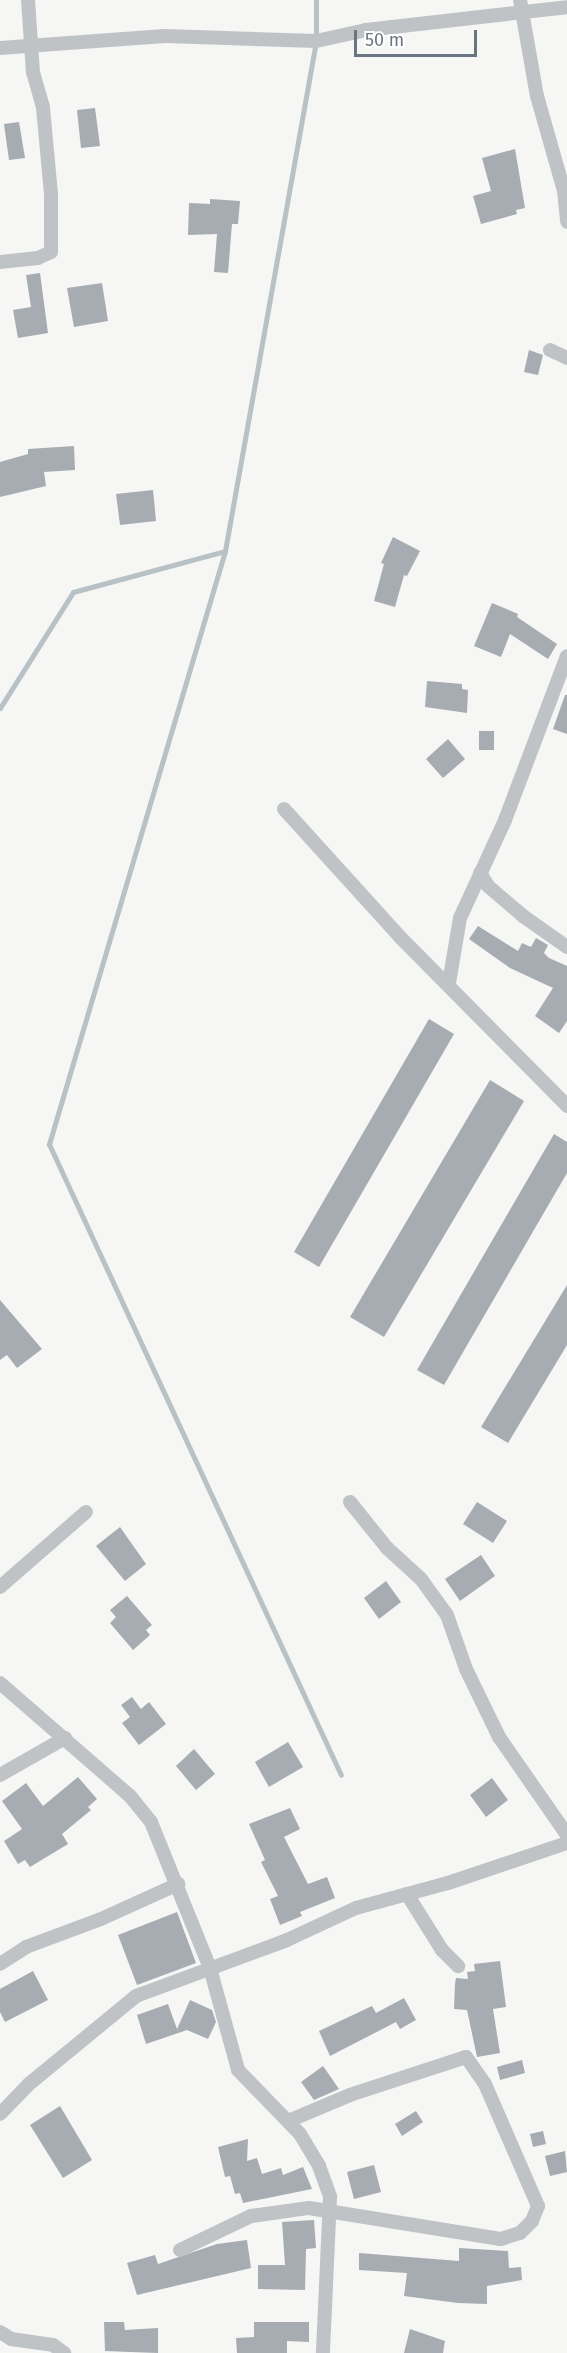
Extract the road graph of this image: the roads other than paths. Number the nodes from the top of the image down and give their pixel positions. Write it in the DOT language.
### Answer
graph roads {
  1 [pos="28,0"];
  2 [pos="521,6"];
  3 [pos="567,7"];
  4 [pos="32,46"];
  5 [pos="0,48"];
  6 [pos="567,222"];
  7 [pos="0,262"];
  8 [pos="550,350"];
  9 [pos="567,358"];
  10 [pos="567,656"];
  11 [pos="284,809"];
  12 [pos="480,873"];
  13 [pos="567,947"];
  14 [pos="449,983"];
  15 [pos="567,1106"];
  16 [pos="350,1502"];
  17 [pos="86,1512"];
  18 [pos="0,1587"];
  19 [pos="0,1683"];
  20 [pos="65,1738"];
  21 [pos="0,1775"];
  22 [pos="567,1835"];
  23 [pos="567,1843"];
  24 [pos="178,1884"];
  25 [pos="407,1894"];
  26 [pos="0,1964"];
  27 [pos="458,1966"];
  28 [pos="210,1968"];
  29 [pos="0,2114"];
  30 [pos="288,2121"];
  31 [pos="329,2209"];
  32 [pos="180,2250"];
  33 [pos="0,2332"];
  34 [pos="64,2353"];
  35 [pos="323,2353"];
  1 -- 4 [label="street"];
  2 -- 3 [label="street"];
  2 -- 4 [label="street"];
  2 -- 6 [label="street"];
  4 -- 5 [label="street"];
  4 -- 7 [label="street"];
  8 -- 9 [label="street"];
  10 -- 12 [label="street"];
  11 -- 14 [label="street"];
  12 -- 13 [label="street"];
  12 -- 14 [label="street"];
  14 -- 15 [label="street"];
  16 -- 22 [label="street"];
  17 -- 18 [label="street"];
  19 -- 20 [label="street"];
  20 -- 21 [label="street"];
  20 -- 24 [label="street"];
  23 -- 25 [label="street"];
  24 -- 26 [label="street"];
  24 -- 28 [label="street"];
  25 -- 27 [label="street"];
  25 -- 28 [label="street"];
  28 -- 29 [label="street"];
  28 -- 30 [label="street"];
  30 -- 31 [label="street"];
  30 -- 31 [label="street"];
  31 -- 32 [label="street"];
  31 -- 35 [label="street"];
  33 -- 34 [label="street"];
}
